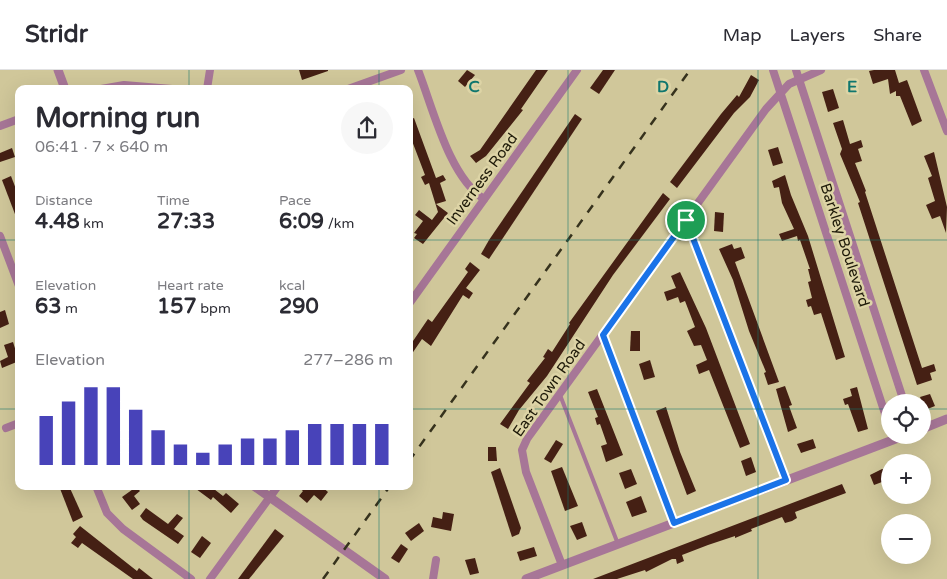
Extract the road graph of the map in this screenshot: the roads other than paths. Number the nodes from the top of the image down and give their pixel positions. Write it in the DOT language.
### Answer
graph roads {
  1 [pos="58,70"];
  2 [pos="210,70"];
  3 [pos="401,70"];
  4 [pos="418,70"];
  5 [pos="577,70"];
  6 [pos="773,70"];
  7 [pos="796,70"];
  8 [pos="821,70"];
  9 [pos="924,70"];
  10 [pos="799,79"];
  11 [pos="64,85"];
  12 [pos="208,85"];
  13 [pos="359,85"];
  14 [pos="781,92"];
  15 [pos="15,120"];
  16 [pos="0,126"];
  17 [pos="947,131"];
  18 [pos="484,199"];
  19 [pos="686,220"];
  20 [pos="0,236"];
  21 [pos="15,275"];
  22 [pos="413,298"];
  23 [pos="603,335"];
  24 [pos="901,394"];
  25 [pos="560,395"];
  26 [pos="881,400"];
  27 [pos="947,419"];
  28 [pos="15,425"];
  29 [pos="931,425"];
  30 [pos="6,428"];
  31 [pos="881,442"];
  32 [pos="786,480"];
  33 [pos="97,490"];
  34 [pos="260,490"];
  35 [pos="275,490"];
  36 [pos="270,497"];
  37 [pos="674,523"];
  38 [pos="618,544"];
  39 [pos="436,560"];
  40 [pos="562,565"];
  41 [pos="191,579"];
  42 [pos="210,579"];
  43 [pos="385,579"];
  44 [pos="433,579"];
  45 [pos="526,579"];
  1 -- 11 [label="street"];
  2 -- 12 [label="street"];
  3 -- 13 [label="street"];
  4 -- 18 [label="street"];
  5 -- 18 [label="street, Inverness Road"];
  6 -- 14 [label="street, Barkley Boulevard"];
  7 -- 10 [label="street, Barkley Boulevard"];
  8 -- 10 [label="street, East Town Road"];
  9 -- 17 [label="street"];
  10 -- 14 [label="street, East Town Road"];
  10 -- 24 [label="street, Barkley Boulevard"];
  14 -- 19 [label="street, East Town Road"];
  14 -- 26 [label="street, Barkley Boulevard"];
  15 -- 16 [label="street"];
  18 -- 22 [label="street, Inverness Road"];
  19 -- 23 [label="street, East Town Road"];
  19 -- 32 [label="street"];
  20 -- 21 [label="street"];
  23 -- 25 [label="street, East Town Road"];
  23 -- 37 [label="street"];
  25 -- 38 [label="lane"];
  25 -- 40 [label="street, East Town Road"];
  27 -- 29 [label="street"];
  28 -- 30 [label="street"];
  31 -- 32 [label="street"];
  32 -- 37 [label="street"];
  33 -- 41 [label="street"];
  34 -- 36 [label="street"];
  35 -- 36 [label="street"];
  36 -- 42 [label="street"];
  36 -- 43 [label="street"];
  37 -- 38 [label="street"];
  38 -- 40 [label="street"];
  39 -- 44 [label="street"];
  40 -- 45 [label="street"];
}
